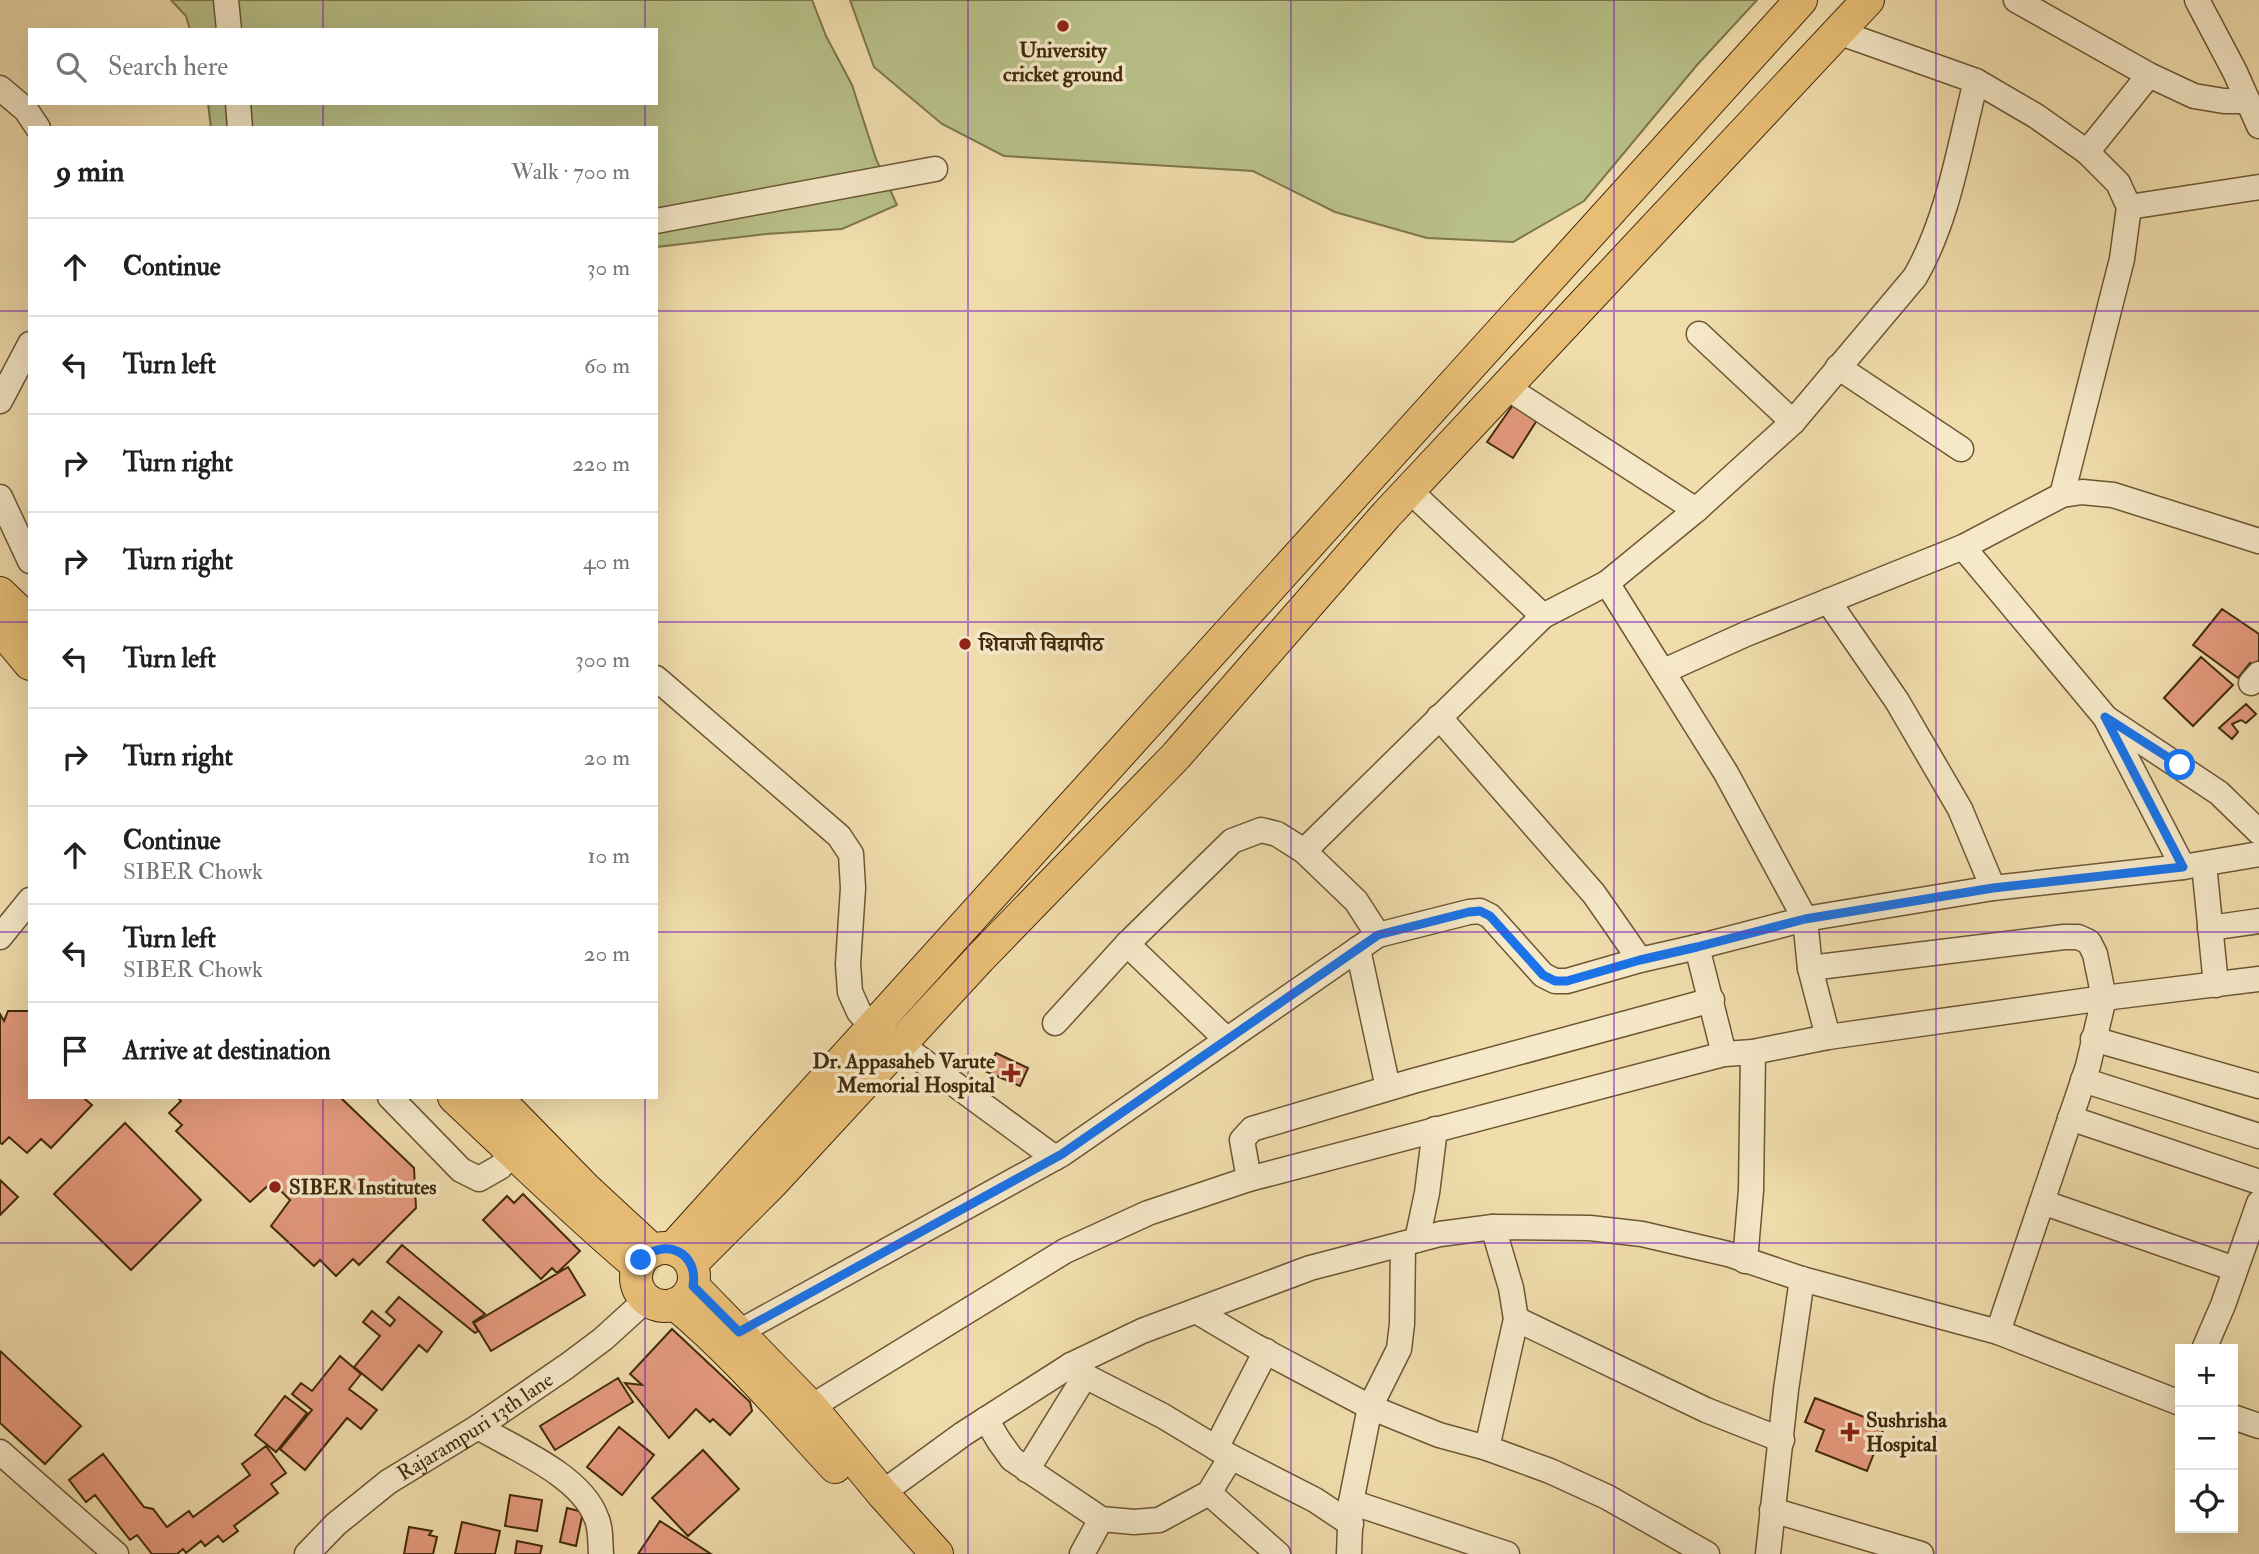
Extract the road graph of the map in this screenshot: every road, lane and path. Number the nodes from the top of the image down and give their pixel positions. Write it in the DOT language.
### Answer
graph roads {
  1 [pos="226,0"];
  2 [pos="1801,0"];
  3 [pos="1868,0"];
  4 [pos="2016,0"];
  5 [pos="2197,0"];
  6 [pos="229,28"];
  7 [pos="1838,32"];
  8 [pos="2149,75"];
  9 [pos="1976,81"];
  10 [pos="0,88"];
  11 [pos="2247,101"];
  12 [pos="238,105"];
  13 [pos="37,126"];
  14 [pos="240,126"];
  15 [pos="2259,126"];
  16 [pos="2087,152"];
  17 [pos="936,169"];
  18 [pos="2259,187"];
  19 [pos="2129,207"];
  20 [pos="658,221"];
  21 [pos="1699,334"];
  22 [pos="28,348"];
  23 [pos="1838,367"];
  24 [pos="1507,387"];
  25 [pos="0,401"];
  26 [pos="1793,422"];
  27 [pos="1961,449"];
  28 [pos="1410,491"];
  29 [pos="2062,495"];
  30 [pos="0,496"];
  31 [pos="1696,510"];
  32 [pos="2259,541"];
  33 [pos="1963,547"];
  34 [pos="28,557"];
  35 [pos="1607,583"];
  36 [pos="0,593"];
  37 [pos="1828,601"];
  38 [pos="1543,616"];
  39 [pos="8,628"];
  40 [pos="28,661"];
  41 [pos="1664,671"];
  42 [pos="658,680"];
  43 [pos="1439,717"];
  44 [pos="2105,717"];
  45 [pos="2259,832"];
  46 [pos="1304,851"];
  47 [pos="2259,854"];
  48 [pos="2193,866"];
  49 [pos="1993,888"];
  50 [pos="28,902"];
  51 [pos="1805,919"];
  52 [pos="2259,921"];
  53 [pos="2210,928"];
  54 [pos="1378,935"];
  55 [pos="0,937"];
  56 [pos="1127,944"];
  57 [pos="1697,947"];
  58 [pos="1358,949"];
  59 [pos="1640,960"];
  60 [pos="1810,968"];
  61 [pos="2259,979"];
  62 [pos="2216,985"];
  63 [pos="2104,998"];
  64 [pos="1712,1000"];
  65 [pos="1055,1023"];
  66 [pos="873,1027"];
  67 [pos="1828,1037"];
  68 [pos="2094,1039"];
  69 [pos="1227,1040"];
  70 [pos="900,1044"];
  71 [pos="1753,1052"];
  72 [pos="1724,1054"];
  73 [pos="2083,1080"];
  74 [pos="2259,1086"];
  75 [pos="1388,1088"];
  76 [pos="392,1099"];
  77 [pos="456,1099"];
  78 [pos="498,1099"];
  79 [pos="2070,1118"];
  80 [pos="1435,1129"];
  81 [pos="2259,1136"];
  82 [pos="514,1152"];
  83 [pos="1055,1158"];
  84 [pos="1249,1179"];
  85 [pos="2259,1182"];
  86 [pos="2042,1202"];
  87 [pos="2259,1203"];
  88 [pos="1493,1227"];
  89 [pos="1410,1242"];
  90 [pos="1745,1261"];
  91 [pos="2235,1269"];
  92 [pos="667,1274"];
  93 [pos="1802,1279"];
  94 [pos="1196,1311"];
  95 [pos="1516,1319"];
  96 [pos="739,1332"];
  97 [pos="1998,1332"];
  98 [pos="2206,1344"];
  99 [pos="1266,1351"];
  100 [pos="1078,1370"];
  101 [pos="2175,1401"];
  102 [pos="811,1406"];
  103 [pos="1370,1407"];
  104 [pos="986,1419"];
  105 [pos="2238,1419"];
  106 [pos="2259,1426"];
  107 [pos="478,1427"];
  108 [pos="1782,1440"];
  109 [pos="1487,1448"];
  110 [pos="0,1451"];
  111 [pos="1224,1453"];
  112 [pos="1027,1471"];
  113 [pos="882,1493"];
  114 [pos="1209,1493"];
  115 [pos="1772,1510"];
  116 [pos="1351,1513"];
  117 [pos="1101,1519"];
  118 [pos="116,1554"];
  119 [pos="307,1554"];
  120 [pos="601,1554"];
  121 [pos="912,1554"];
  122 [pos="937,1554"];
  123 [pos="1082,1554"];
  124 [pos="1278,1554"];
  125 [pos="1349,1554"];
  126 [pos="1507,1554"];
  127 [pos="1707,1554"];
  128 [pos="1768,1554"];
  129 [pos="1921,1554"];
  1 -- 6 [label="street"];
  2 -- 66 [label="main road"];
  3 -- 7 [label="main road"];
  4 -- 8 [label="street"];
  5 -- 11 [label="street"];
  7 -- 9 [label="street"];
  7 -- 24 [label="main road"];
  8 -- 11 [label="street"];
  8 -- 16 [label="street"];
  9 -- 16 [label="street"];
  9 -- 23 [label="street"];
  10 -- 13 [label="street"];
  11 -- 15 [label="street"];
  12 -- 14 [label="street"];
  16 -- 19 [label="street"];
  17 -- 20 [label="street"];
  18 -- 19 [label="street"];
  19 -- 29 [label="street"];
  21 -- 26 [label="street"];
  22 -- 25 [label="street"];
  23 -- 26 [label="street"];
  23 -- 27 [label="street"];
  24 -- 28 [label="main road"];
  24 -- 31 [label="street"];
  26 -- 31 [label="street"];
  28 -- 38 [label="street"];
  28 -- 70 [label="main road"];
  29 -- 32 [label="street"];
  29 -- 33 [label="street"];
  30 -- 34 [label="street"];
  31 -- 35 [label="street"];
  33 -- 37 [label="street"];
  33 -- 44 [label="street"];
  35 -- 38 [label="street"];
  35 -- 41 [label="street"];
  36 -- 39 [label="main road"];
  37 -- 41 [label="street"];
  37 -- 49 [label="street"];
  38 -- 43 [label="street"];
  39 -- 40 [label="main road"];
  41 -- 51 [label="street"];
  42 -- 66 [label="street"];
  43 -- 46 [label="street"];
  43 -- 59 [label="street"];
  44 -- 45 [label="street"];
  44 -- 48 [label="street"];
  46 -- 54 [label="street"];
  46 -- 56 [label="street"];
  47 -- 48 [label="street"];
  48 -- 49 [label="street"];
  48 -- 53 [label="street"];
  49 -- 51 [label="street"];
  50 -- 55 [label="street"];
  51 -- 57 [label="street"];
  51 -- 60 [label="street"];
  52 -- 53 [label="street"];
  53 -- 62 [label="street"];
  54 -- 58 [label="street"];
  54 -- 59 [label="street"];
  56 -- 65 [label="street"];
  56 -- 69 [label="street"];
  57 -- 59 [label="street"];
  57 -- 64 [label="street"];
  58 -- 69 [label="street"];
  58 -- 75 [label="street"];
  60 -- 63 [label="street"];
  60 -- 67 [label="street"];
  61 -- 62 [label="street"];
  62 -- 63 [label="street"];
  63 -- 67 [label="street"];
  63 -- 68 [label="street"];
  64 -- 72 [label="street"];
  64 -- 75 [label="street"];
  66 -- 70 [label="street"];
  66 -- 92 [label="main road"];
  67 -- 71 [label="street"];
  68 -- 73 [label="street"];
  68 -- 74 [label="street"];
  69 -- 83 [label="street"];
  70 -- 83 [label="street"];
  70 -- 92 [label="main road"];
  71 -- 72 [label="street"];
  71 -- 90 [label="street"];
  72 -- 80 [label="street"];
  73 -- 79 [label="street"];
  73 -- 81 [label="street"];
  75 -- 84 [label="street"];
  76 -- 82 [label="street"];
  77 -- 82 [label="main road"];
  78 -- 92 [label="main road"];
  79 -- 85 [label="street"];
  79 -- 86 [label="street"];
  80 -- 84 [label="street"];
  80 -- 89 [label="street"];
  82 -- 92 [label="main road"];
  83 -- 96 [label="street"];
  84 -- 102 [label="street"];
  86 -- 91 [label="street"];
  86 -- 97 [label="street"];
  87 -- 91 [label="street"];
  88 -- 89 [label="street"];
  88 -- 90 [label="street"];
  88 -- 95 [label="street"];
  89 -- 94 [label="street"];
  89 -- 103 [label="street"];
  90 -- 93 [label="street"];
  91 -- 98 [label="street"];
  92 -- 96 [label="main road"];
  92 -- 107 [label="street, Rajarampuri 13th lane"];
  92 -- 121 [label="main road"];
  93 -- 97 [label="street"];
  93 -- 108 [label="street"];
  94 -- 99 [label="street"];
  94 -- 100 [label="street"];
  95 -- 108 [label="street"];
  95 -- 109 [label="street"];
  96 -- 102 [label="main road"];
  97 -- 101 [label="street"];
  99 -- 103 [label="street"];
  99 -- 111 [label="street"];
  100 -- 104 [label="street"];
  100 -- 111 [label="street"];
  100 -- 112 [label="street"];
  102 -- 113 [label="main road"];
  103 -- 109 [label="street"];
  103 -- 116 [label="street"];
  104 -- 112 [label="street"];
  104 -- 113 [label="street"];
  105 -- 106 [label="street"];
  107 -- 119 [label="street, Rajarampuri 13th lane"];
  107 -- 120 [label="street"];
  108 -- 115 [label="street"];
  109 -- 127 [label="street"];
  110 -- 118 [label="street"];
  111 -- 114 [label="street"];
  111 -- 116 [label="street"];
  112 -- 117 [label="street"];
  113 -- 122 [label="main road"];
  114 -- 117 [label="street"];
  114 -- 124 [label="street"];
  115 -- 128 [label="street"];
  115 -- 129 [label="street"];
  116 -- 125 [label="street"];
  116 -- 126 [label="street"];
  117 -- 123 [label="street"];
}
